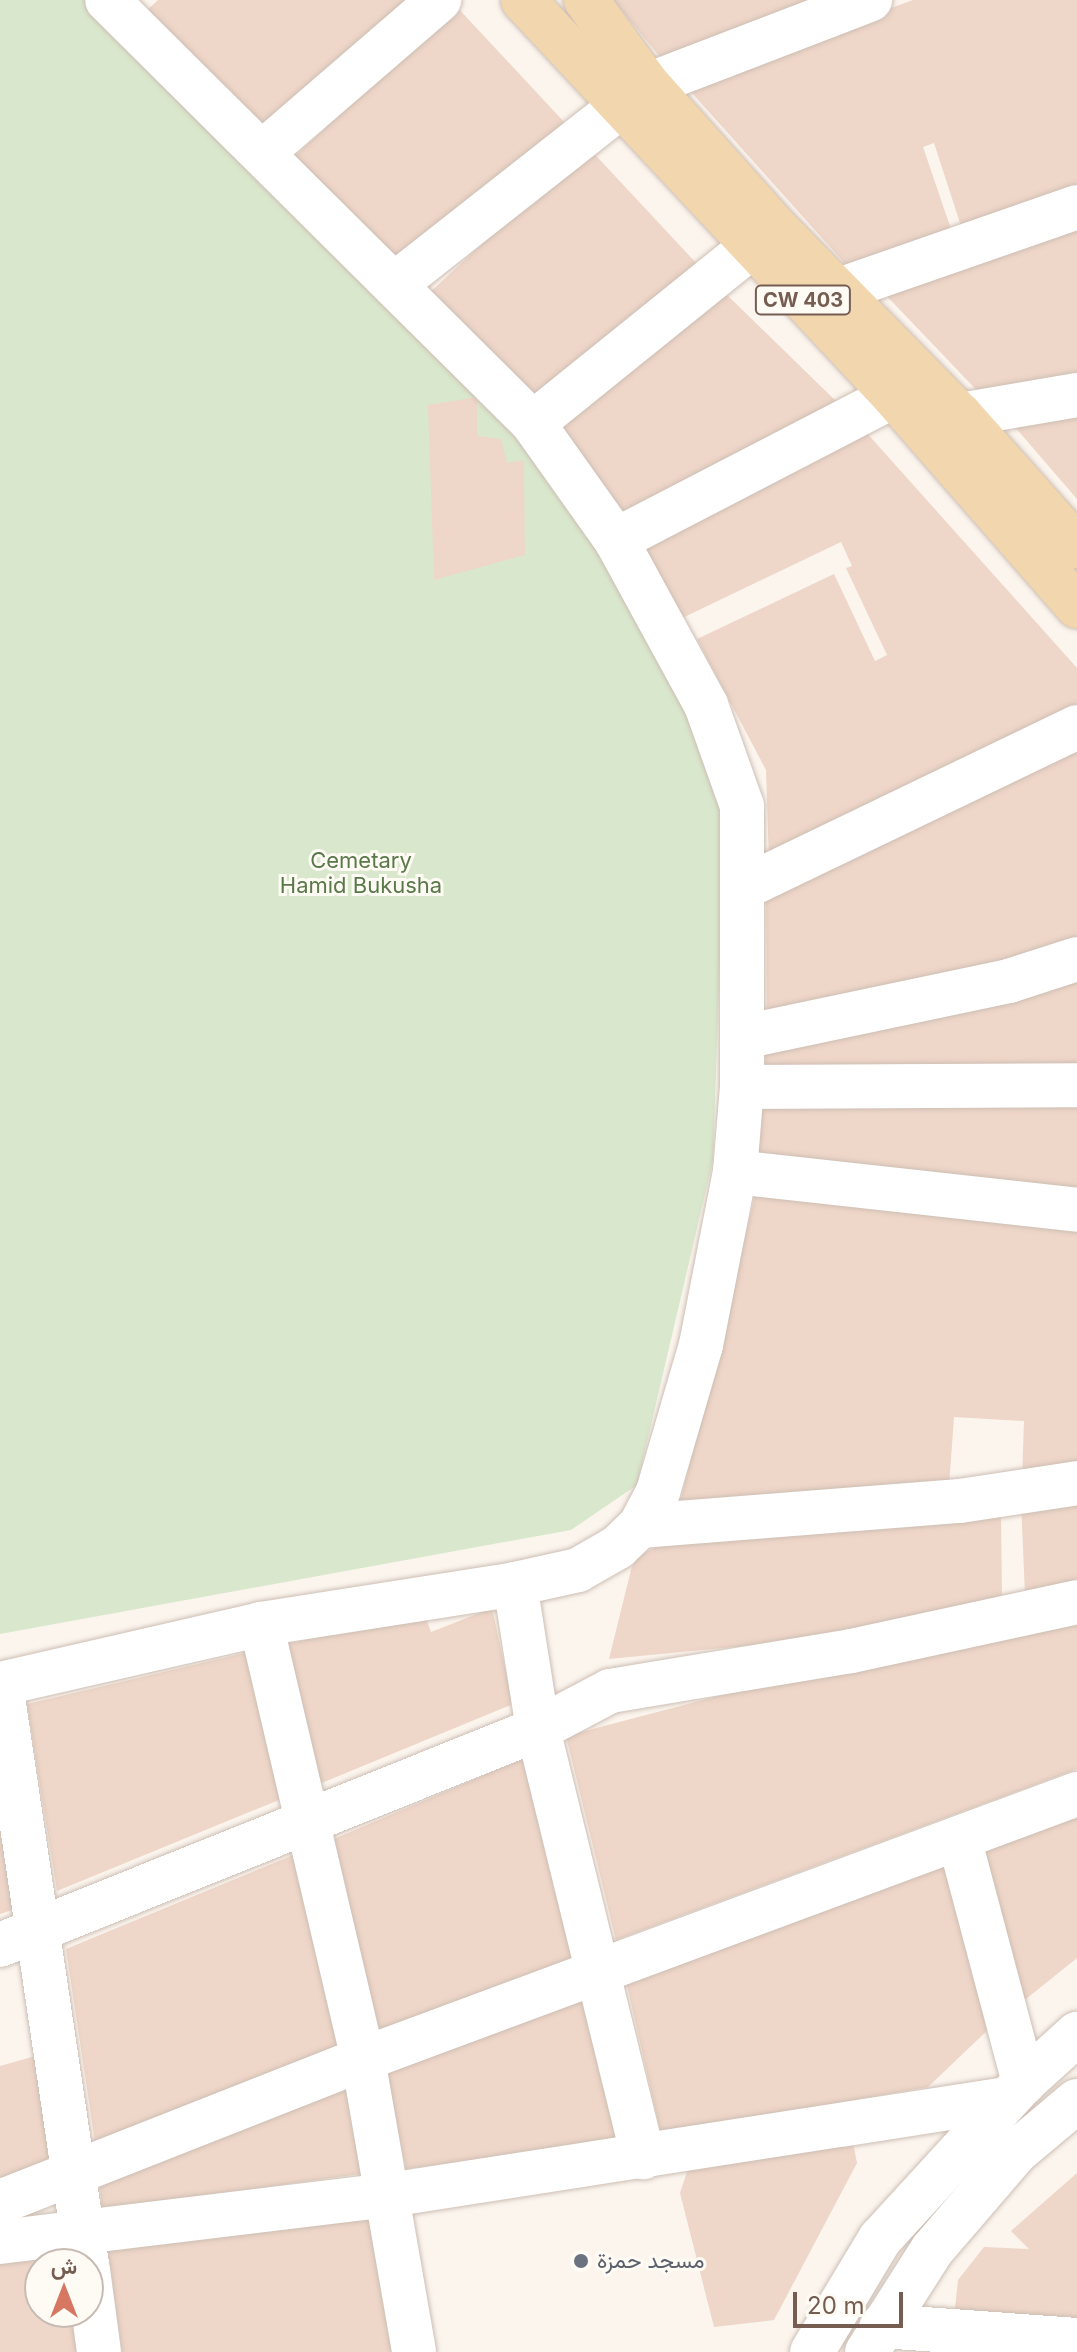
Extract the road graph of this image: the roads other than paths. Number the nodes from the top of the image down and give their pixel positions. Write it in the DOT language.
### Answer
graph roads {
  1 [pos="439,0"];
  2 [pos="523,0"];
  3 [pos="586,0"];
  4 [pos="870,0"];
  5 [pos="120,4"];
  6 [pos="633,96"];
  7 [pos="263,152"];
  8 [pos="1077,207"];
  9 [pos="752,246"];
  10 [pos="395,284"];
  11 [pos="839,290"];
  12 [pos="1077,395"];
  13 [pos="894,396"];
  14 [pos="960,415"];
  15 [pos="533,423"];
  16 [pos="616,540"];
  17 [pos="1077,547"];
  18 [pos="1077,606"];
  19 [pos="1077,727"];
  20 [pos="745,887"];
  21 [pos="1077,959"];
  22 [pos="743,1037"];
  23 [pos="1077,1085"];
  24 [pos="742,1087"];
  25 [pos="735,1172"];
  26 [pos="1077,1210"];
  27 [pos="1077,1483"];
  28 [pos="640,1526"];
  29 [pos="515,1584"];
  30 [pos="1077,1602"];
  31 [pos="261,1624"];
  32 [pos="1,1684"];
  33 [pos="538,1729"];
  34 [pos="1077,1794"];
  35 [pos="307,1824"];
  36 [pos="959,1838"];
  37 [pos="20,1938"];
  38 [pos="602,1973"];
  39 [pos="1077,2034"];
  40 [pos="363,2059"];
  41 [pos="1016,2090"];
  42 [pos="1077,2101"];
  43 [pos="643,2157"];
  44 [pos="74,2172"];
  45 [pos="389,2195"];
  46 [pos="0,2202"];
  47 [pos="0,2242"];
  48 [pos="40,2248"];
  49 [pos="85,2248"];
  50 [pos="104,2251"];
  51 [pos="96,2328"];
  52 [pos="874,2339"];
  53 [pos="1077,2340"];
  54 [pos="99,2352"];
  55 [pos="414,2352"];
  56 [pos="812,2352"];
  1 -- 7 [label="street"];
  2 -- 6 [label="main road, CW 403"];
  3 -- 6 [label="main road, CW 403"];
  4 -- 6 [label="street"];
  5 -- 7 [label="street"];
  6 -- 9 [label="main road, CW 403"];
  6 -- 10 [label="street"];
  6 -- 11 [label="main road, CW 403"];
  7 -- 10 [label="street"];
  8 -- 11 [label="street"];
  9 -- 13 [label="main road, CW 403"];
  9 -- 15 [label="street"];
  10 -- 15 [label="street"];
  11 -- 14 [label="main road, CW 403"];
  12 -- 14 [label="street"];
  13 -- 16 [label="street"];
  13 -- 18 [label="main road, CW 403"];
  14 -- 17 [label="main road, CW 403"];
  15 -- 16 [label="street"];
  16 -- 20 [label="street"];
  19 -- 20 [label="street"];
  20 -- 22 [label="street"];
  21 -- 22 [label="street"];
  22 -- 24 [label="street"];
  23 -- 24 [label="street"];
  24 -- 25 [label="street"];
  25 -- 26 [label="street"];
  25 -- 28 [label="street"];
  27 -- 28 [label="street"];
  28 -- 29 [label="street"];
  29 -- 31 [label="street"];
  29 -- 33 [label="street"];
  30 -- 33 [label="street"];
  31 -- 32 [label="street"];
  31 -- 35 [label="street"];
  32 -- 37 [label="street"];
  33 -- 35 [label="street"];
  33 -- 38 [label="street"];
  34 -- 36 [label="street"];
  35 -- 37 [label="street"];
  35 -- 40 [label="street"];
  36 -- 38 [label="street"];
  36 -- 41 [label="street"];
  37 -- 44 [label="street"];
  38 -- 40 [label="street"];
  38 -- 43 [label="street"];
  39 -- 41 [label="street"];
  40 -- 44 [label="street"];
  40 -- 45 [label="street"];
  41 -- 43 [label="street"];
  41 -- 56 [label="street"];
  42 -- 52 [label="street"];
  43 -- 45 [label="street"];
  44 -- 46 [label="street"];
  44 -- 49 [label="street"];
  45 -- 50 [label="street"];
  45 -- 55 [label="street"];
  47 -- 48 [label="street"];
  51 -- 54 [label="street"];
  52 -- 53 [label="street"];
}
